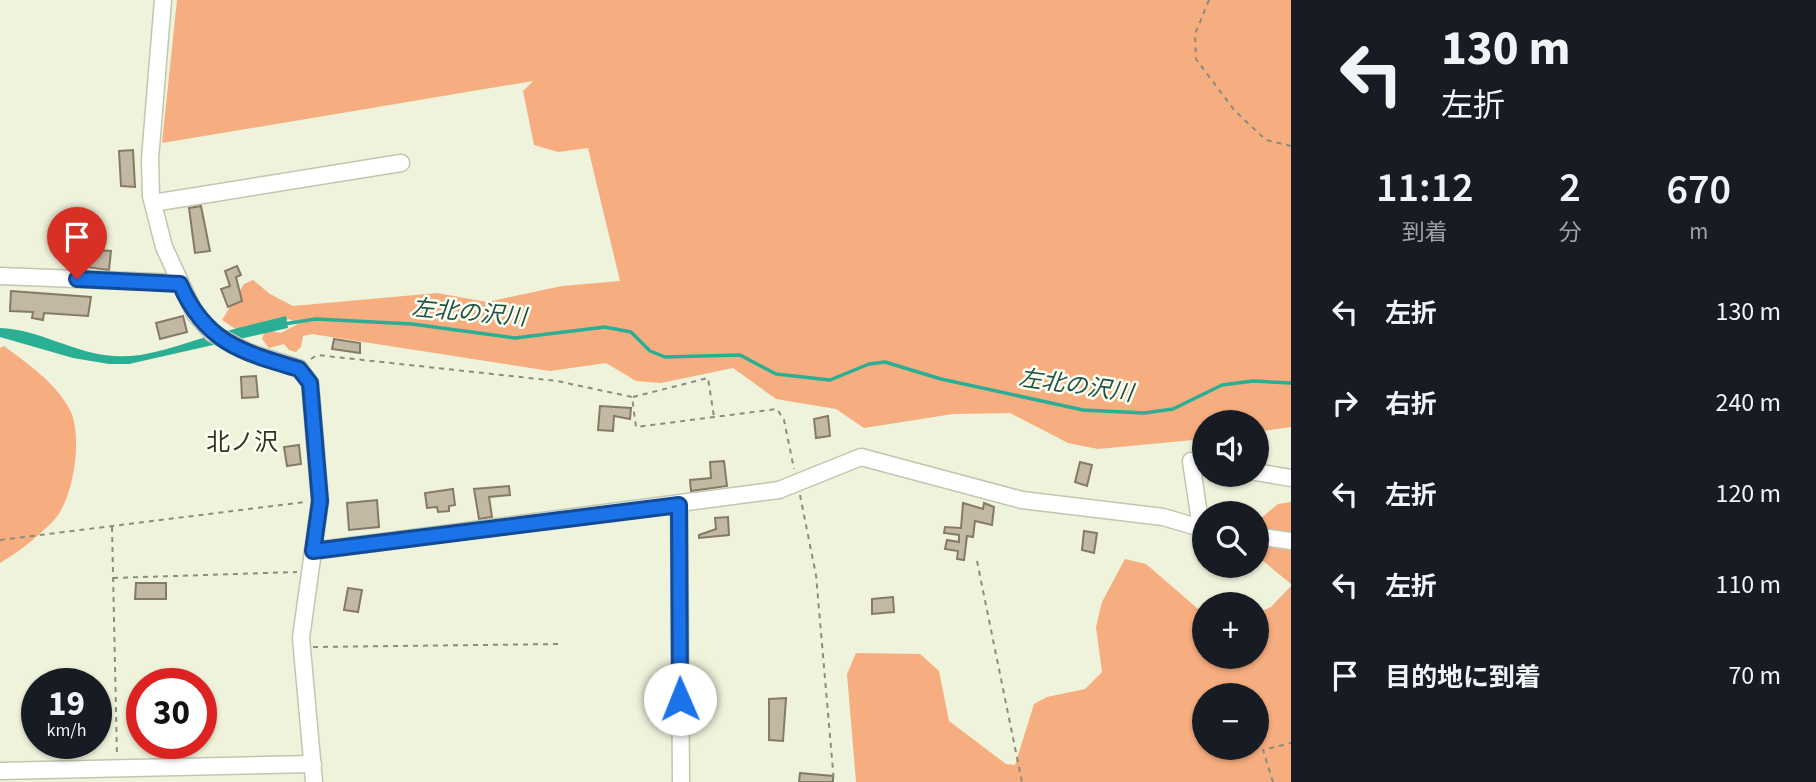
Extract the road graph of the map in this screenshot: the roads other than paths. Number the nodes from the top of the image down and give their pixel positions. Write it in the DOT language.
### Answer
graph roads {
  1 [pos="163,0"];
  2 [pos="401,163"];
  3 [pos="153,204"];
  4 [pos="0,276"];
  5 [pos="180,284"];
  6 [pos="1269,474"];
  7 [pos="1291,478"];
  8 [pos="679,505"];
  9 [pos="1192,525"];
  10 [pos="1269,538"];
  11 [pos="1291,541"];
  12 [pos="313,551"];
  13 [pos="313,764"];
  14 [pos="0,771"];
  15 [pos="314,782"];
  16 [pos="681,782"];
  1 -- 3 [label="street"];
  2 -- 3 [label="street"];
  3 -- 5 [label="street"];
  4 -- 5 [label="street"];
  5 -- 12 [label="street"];
  6 -- 7 [label="street"];
  8 -- 9 [label="street"];
  8 -- 12 [label="street"];
  8 -- 16 [label="street"];
  10 -- 11 [label="street"];
  12 -- 13 [label="street"];
  13 -- 14 [label="street"];
  13 -- 15 [label="street"];
}
